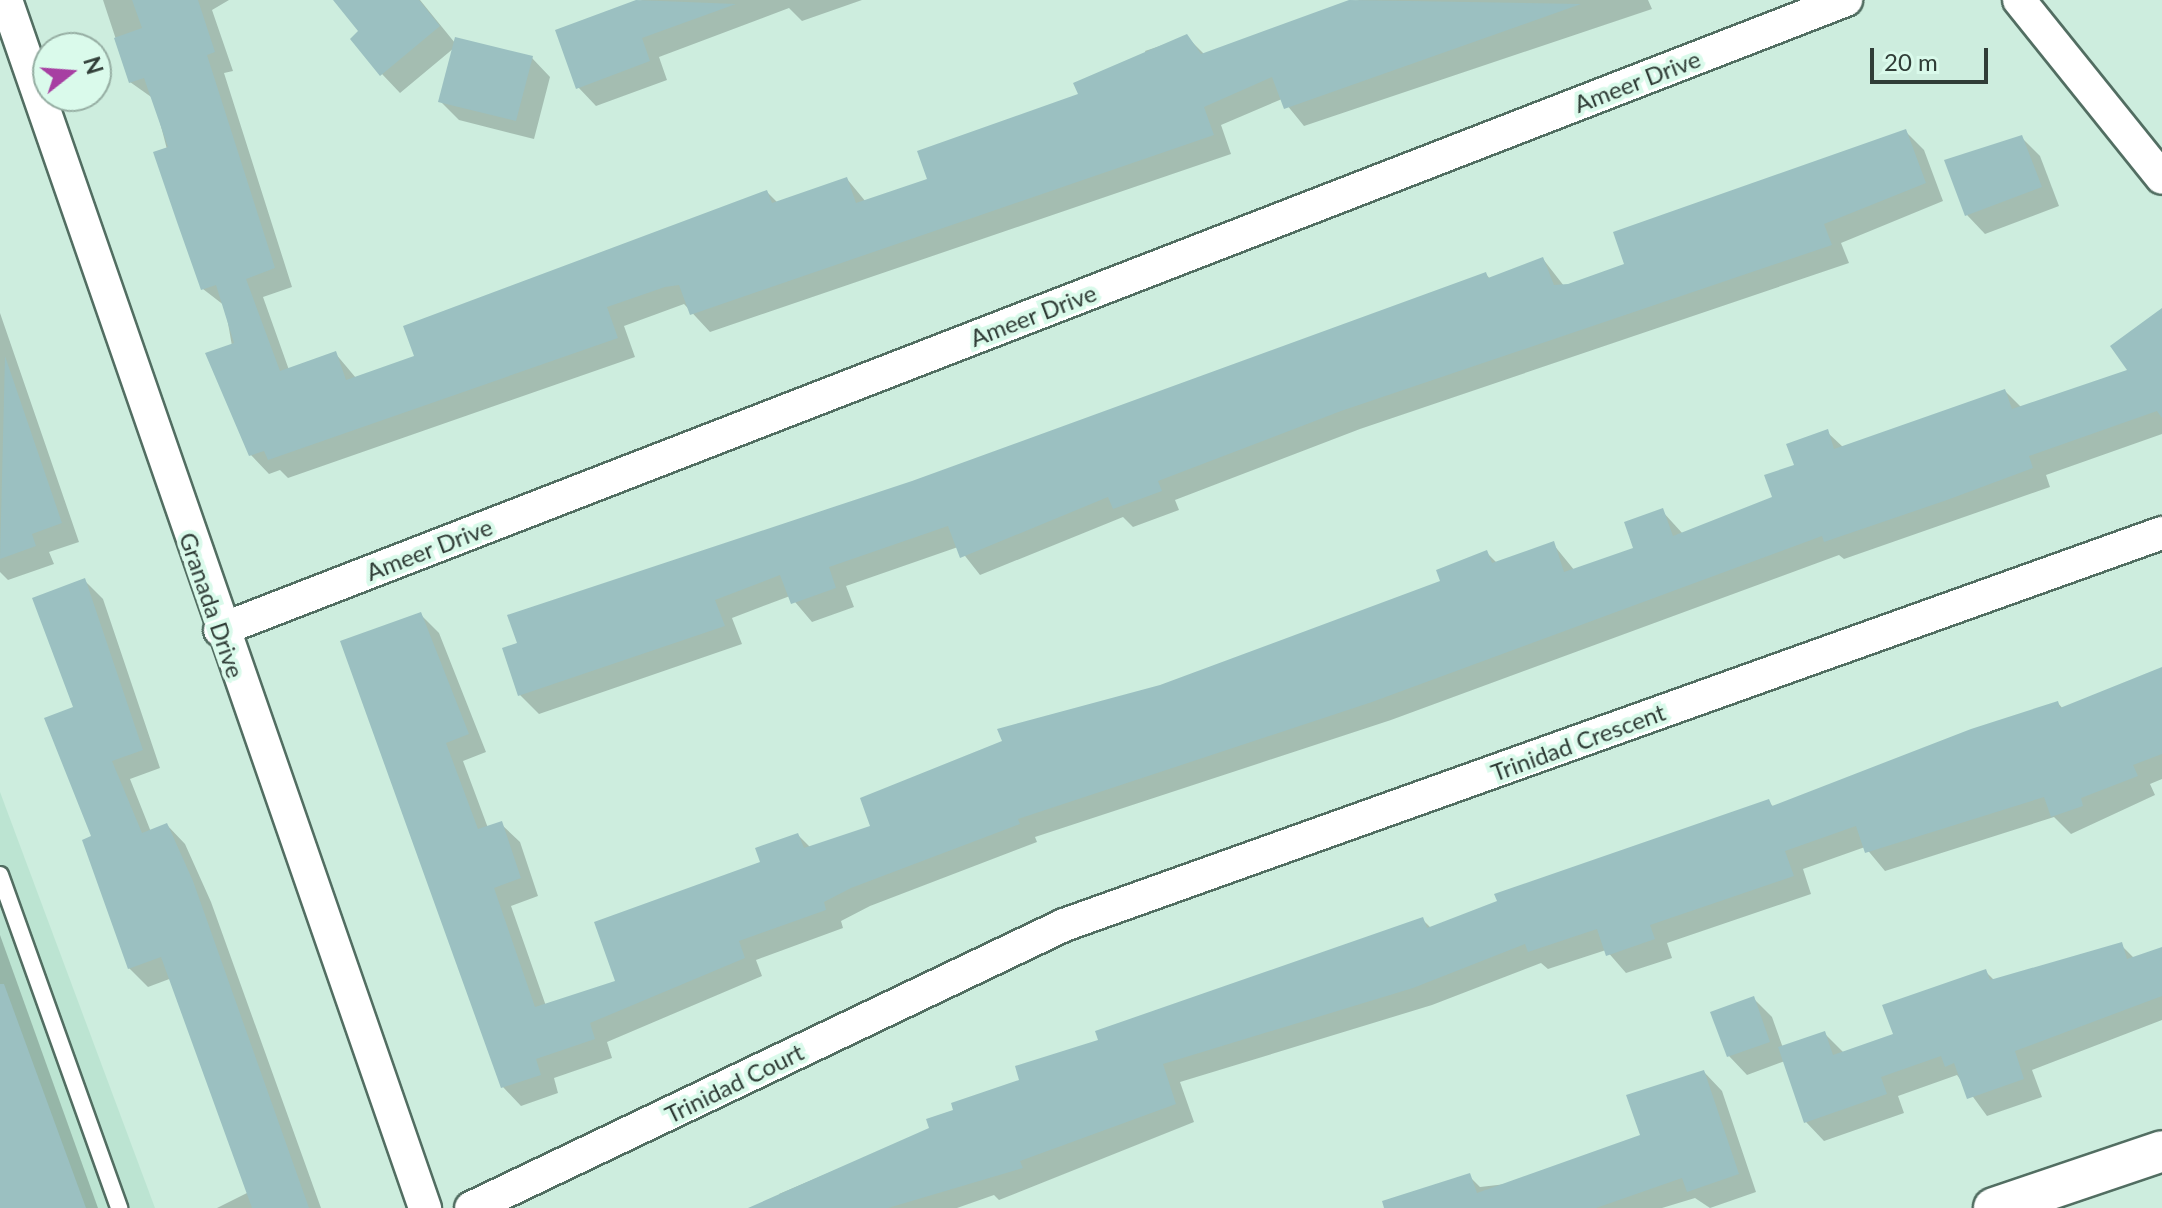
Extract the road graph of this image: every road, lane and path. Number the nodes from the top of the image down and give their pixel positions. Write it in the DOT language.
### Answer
graph roads {
  1 [pos="1846,0"];
  2 [pos="2019,0"];
  3 [pos="6,14"];
  4 [pos="2162,178"];
  5 [pos="2162,533"];
  6 [pos="220,630"];
  7 [pos="0,875"];
  8 [pos="997,957"];
  9 [pos="2162,1151"];
  10 [pos="119,1208"];
  11 [pos="425,1208"];
  12 [pos="471,1208"];
  13 [pos="1994,1208"];
  1 -- 6 [label="street, Ameer Drive"];
  2 -- 4 [label="street"];
  3 -- 6 [label="street, Granada Drive"];
  5 -- 8 [label="street, Trinidad Crescent"];
  6 -- 11 [label="street, Granada Drive"];
  7 -- 10 [label="lane"];
  8 -- 12 [label="street, Trinidad Court"];
  9 -- 13 [label="street"];
}
